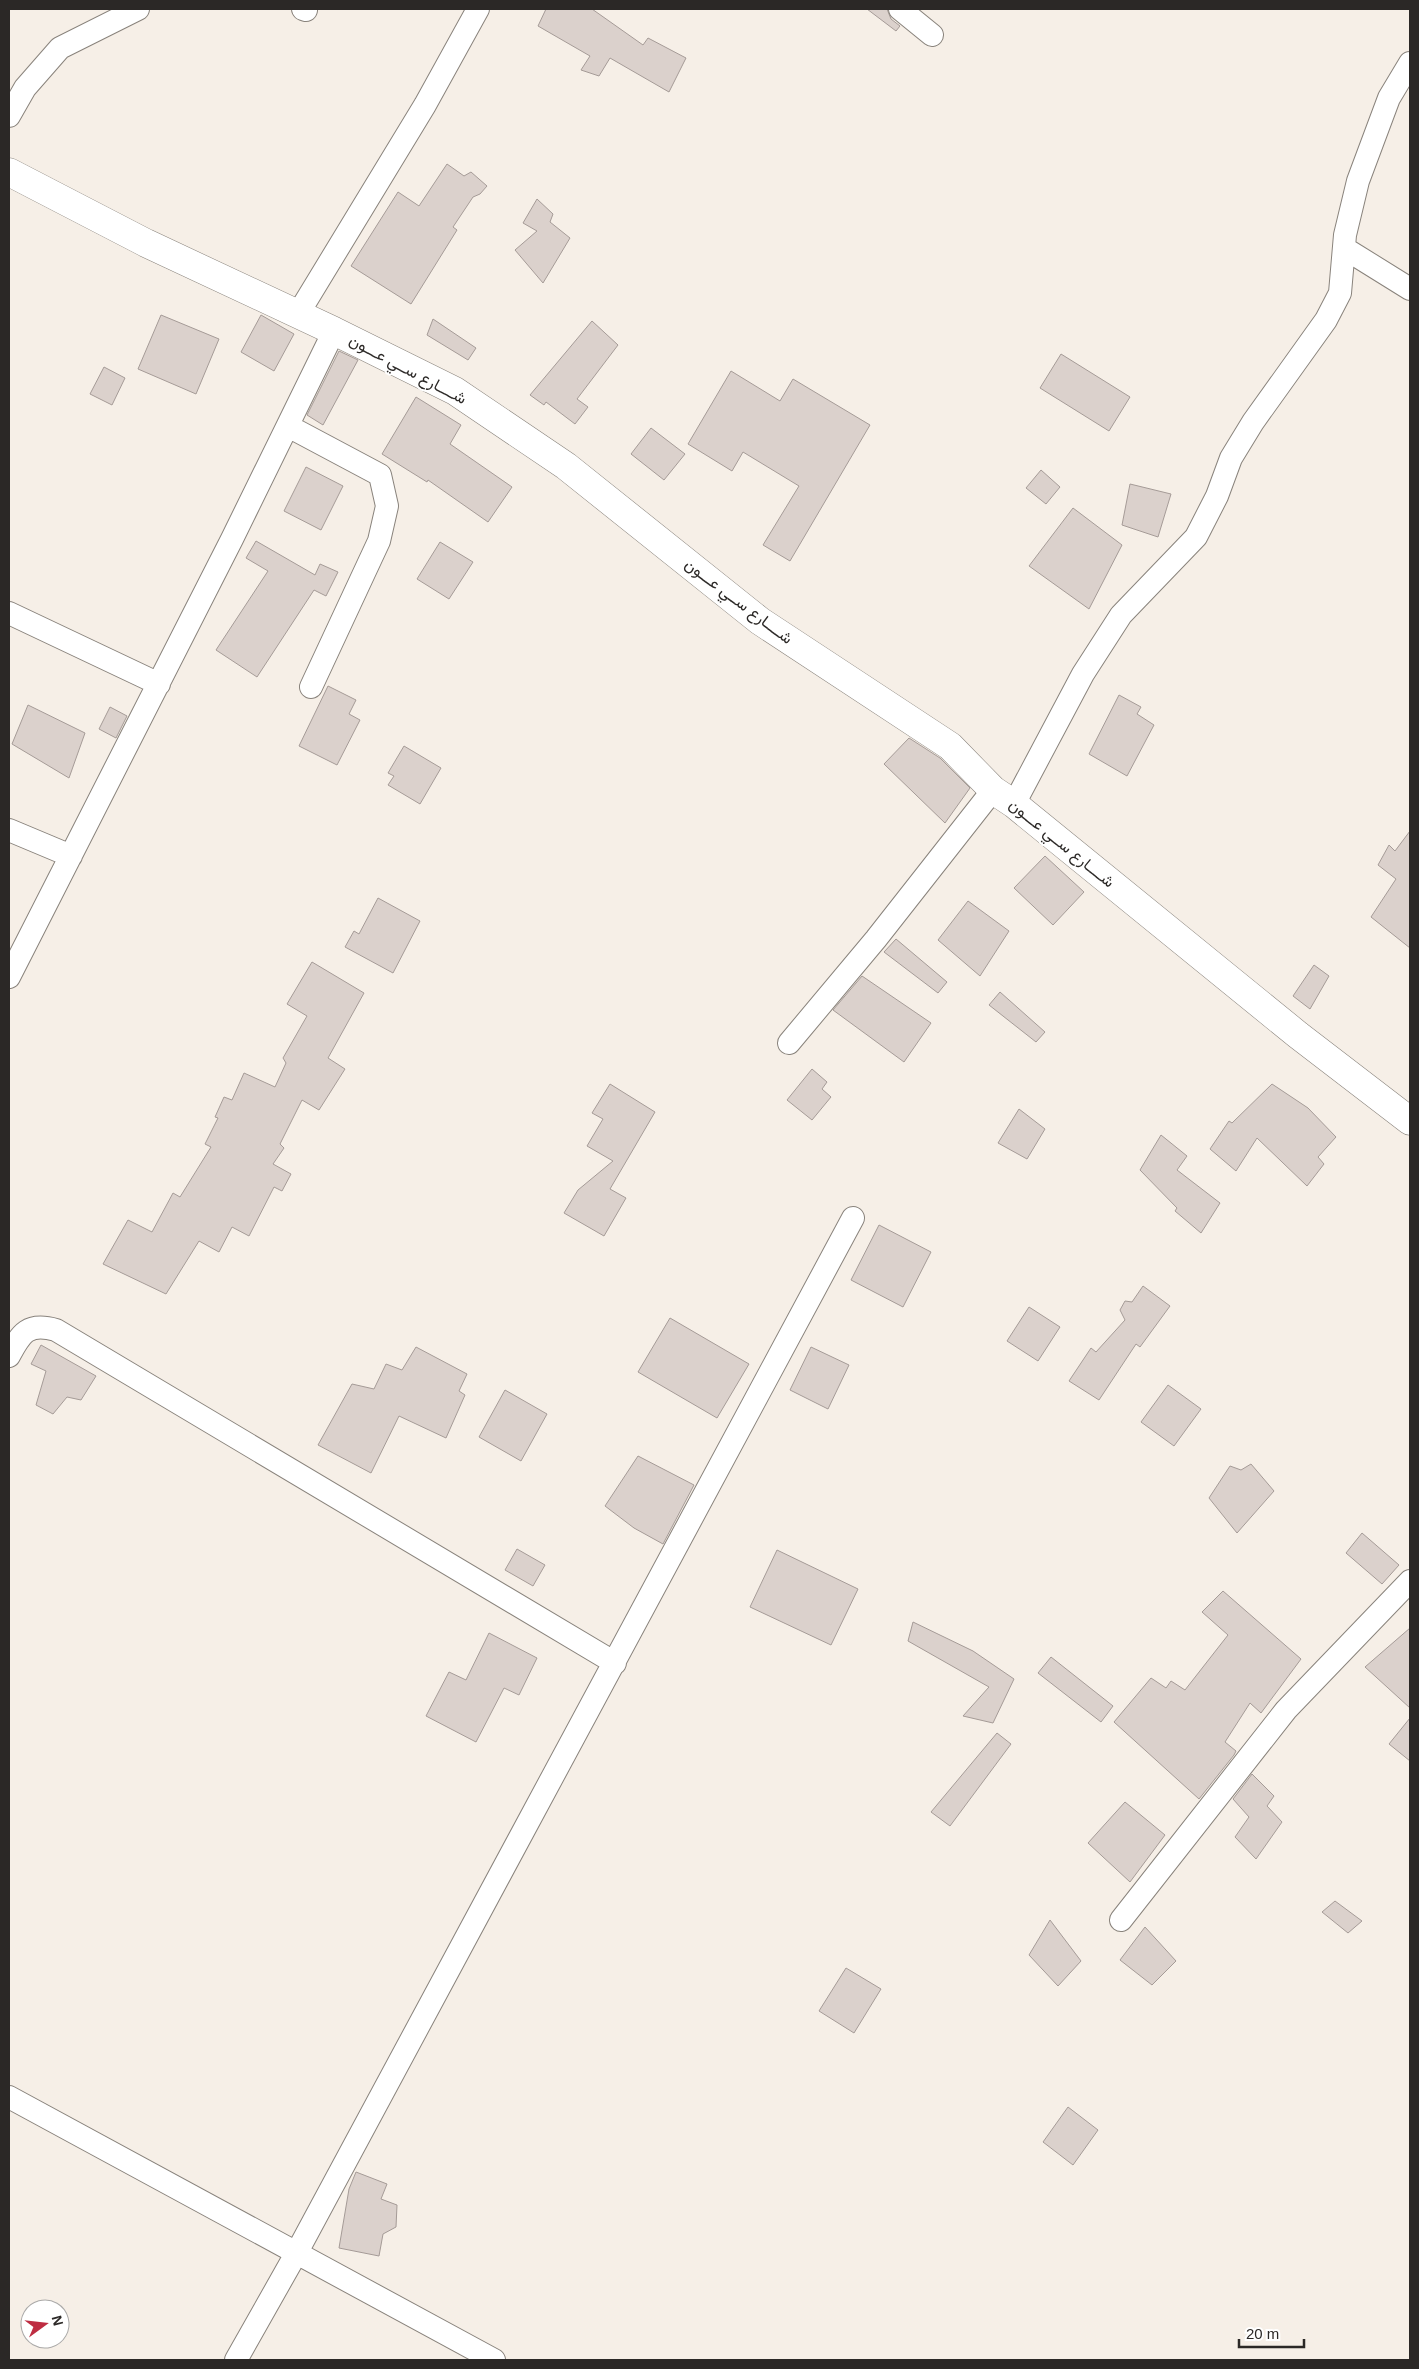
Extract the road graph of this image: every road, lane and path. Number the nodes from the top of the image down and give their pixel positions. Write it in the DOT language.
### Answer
graph roads {
  1 [pos="138,9"];
  2 [pos="478,9"];
  3 [pos="900,9"];
  4 [pos="932,36"];
  5 [pos="1410,63"];
  6 [pos="9,116"];
  7 [pos="9,172"];
  8 [pos="1344,248"];
  9 [pos="1410,289"];
  10 [pos="298,314"];
  11 [pos="334,330"];
  12 [pos="288,426"];
  13 [pos="9,612"];
  14 [pos="159,684"];
  15 [pos="312,687"];
  16 [pos="1004,797"];
  17 [pos="9,830"];
  18 [pos="71,856"];
  19 [pos="9,977"];
  20 [pos="790,1043"];
  21 [pos="1410,1122"];
  22 [pos="853,1218"];
  23 [pos="9,1356"];
  24 [pos="1409,1585"];
  25 [pos="615,1664"];
  26 [pos="1121,1920"];
  27 [pos="9,2097"];
  28 [pos="297,2252"];
  29 [pos="236,2360"];
  30 [pos="494,2360"];
  1 -- 6 [label="street"];
  2 -- 10 [label="street"];
  3 -- 4 [label="street"];
  5 -- 8 [label="street"];
  7 -- 10 [label="street, شــــارع ســي عـــون"];
  8 -- 9 [label="street"];
  8 -- 16 [label="street"];
  10 -- 11 [label="street, شــــارع ســي عـــون"];
  11 -- 12 [label="street"];
  11 -- 16 [label="street, شــــارع ســي عـــون"];
  12 -- 14 [label="street"];
  12 -- 15 [label="street"];
  13 -- 14 [label="street"];
  14 -- 18 [label="street"];
  16 -- 20 [label="street"];
  16 -- 21 [label="street, شــــارع ســي عـــون"];
  17 -- 18 [label="street"];
  18 -- 19 [label="street"];
  22 -- 25 [label="street"];
  23 -- 25 [label="street"];
  24 -- 26 [label="street"];
  25 -- 28 [label="street"];
  27 -- 28 [label="street"];
  28 -- 29 [label="street"];
  28 -- 30 [label="street"];
}
